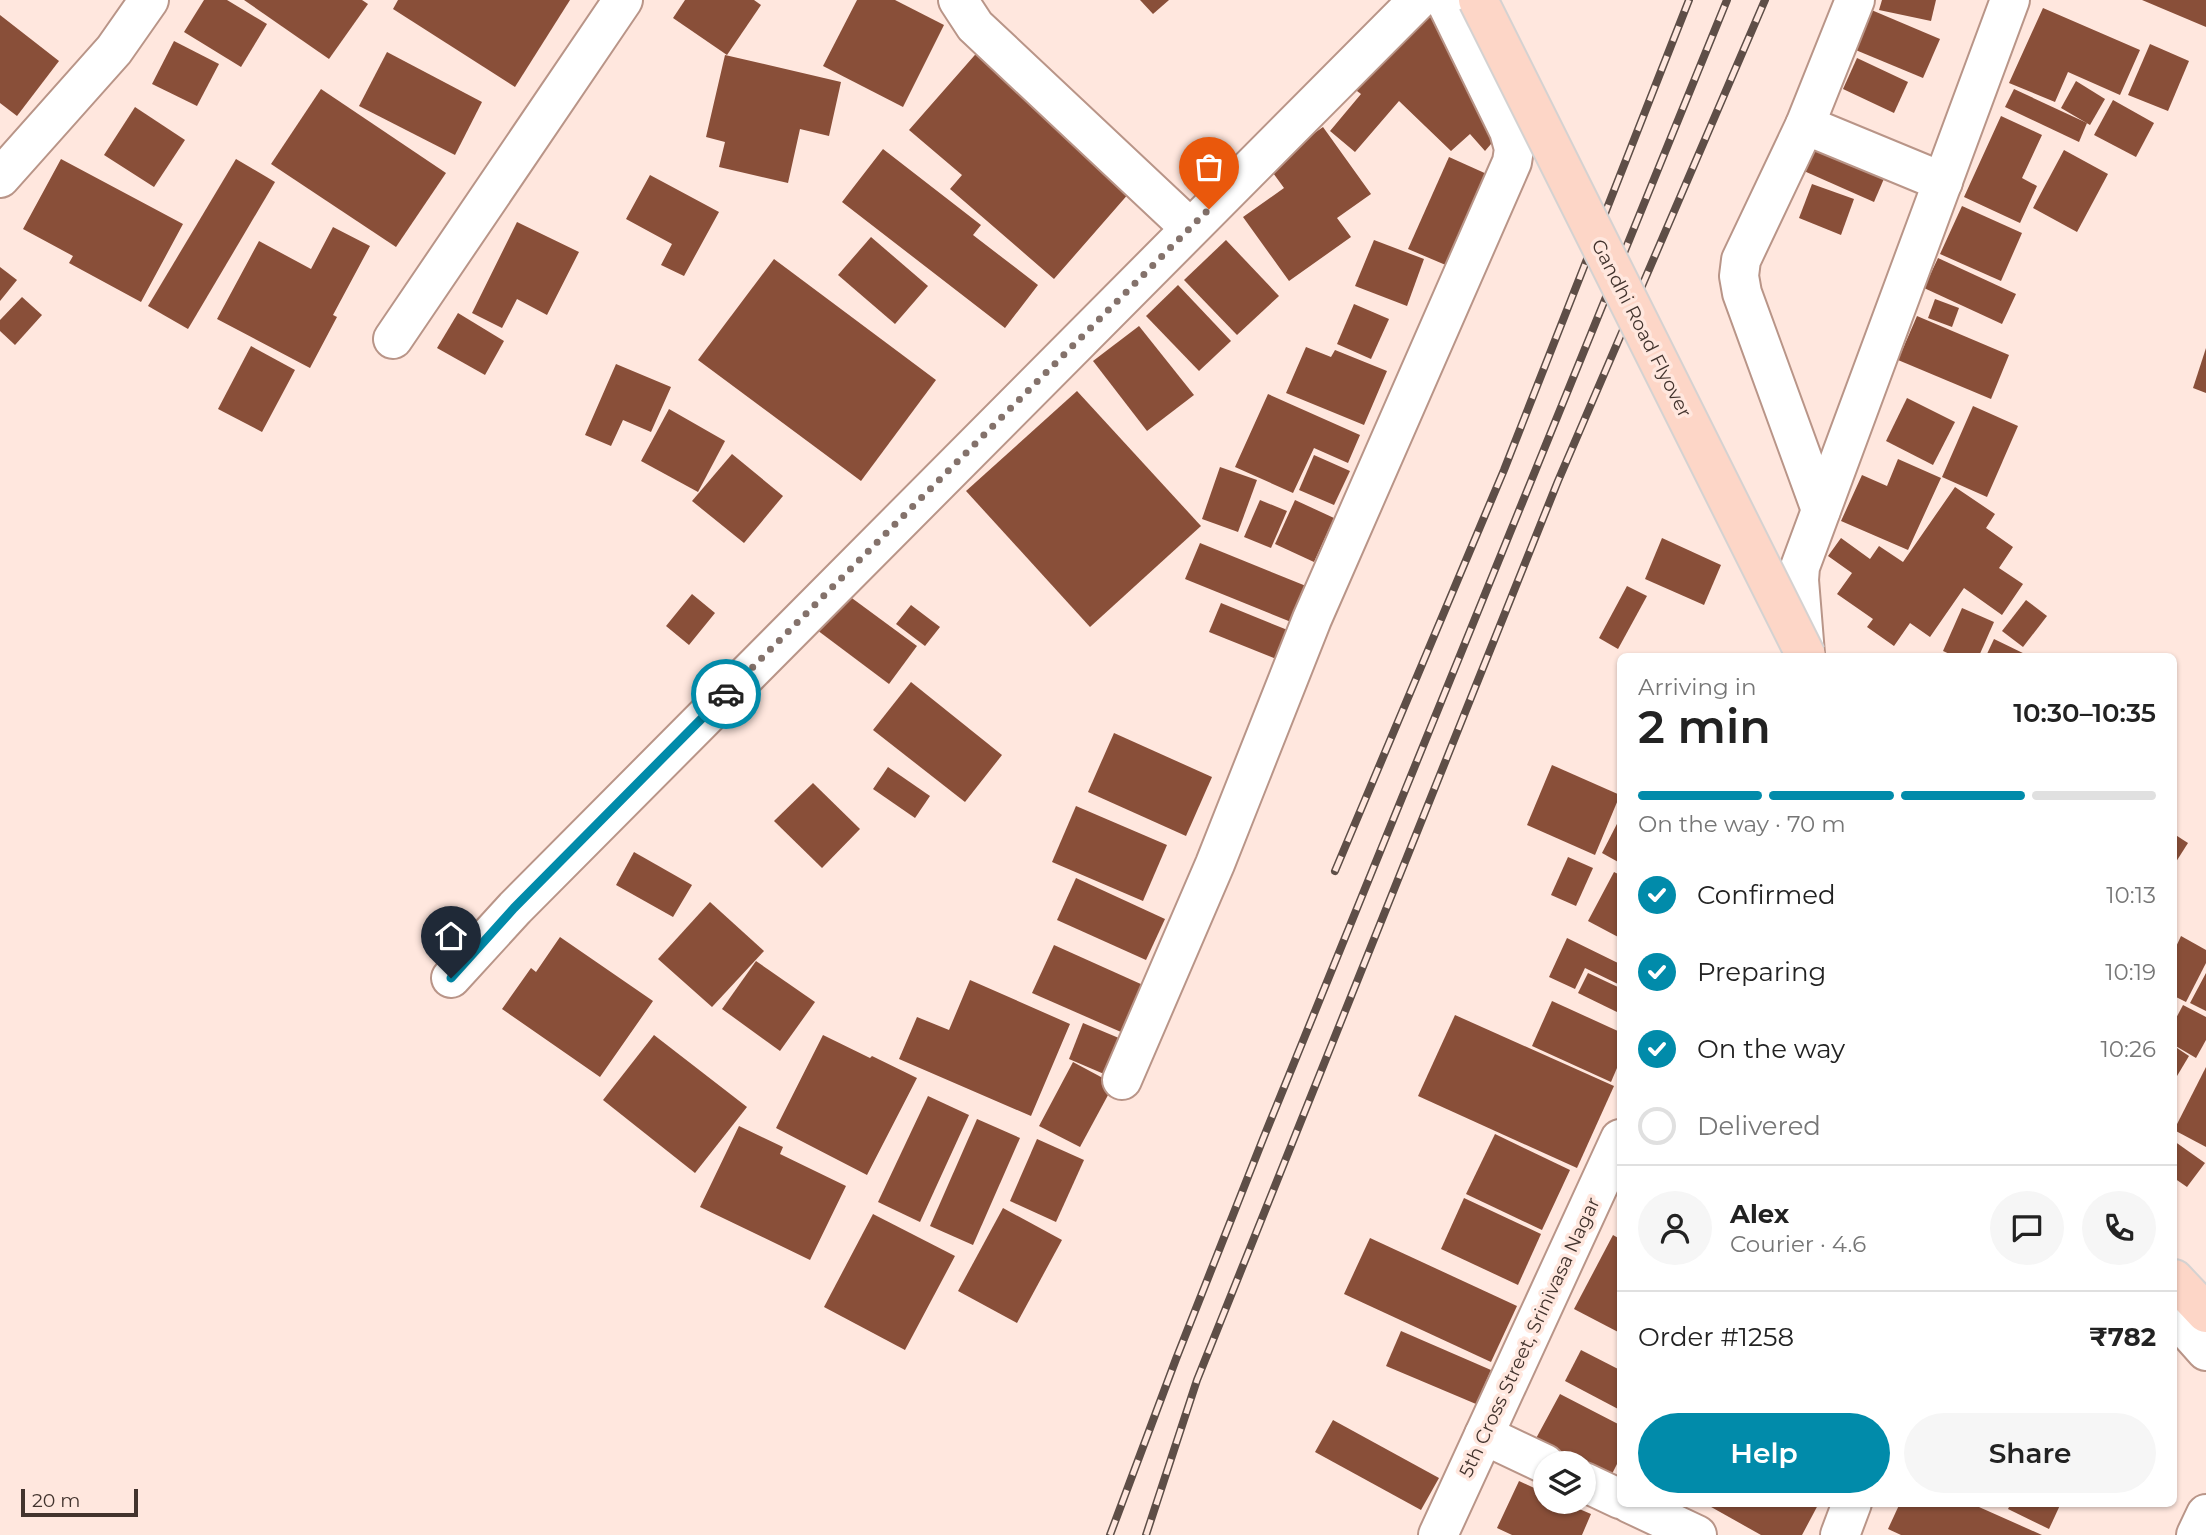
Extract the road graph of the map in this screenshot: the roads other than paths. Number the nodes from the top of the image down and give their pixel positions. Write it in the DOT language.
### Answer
graph roads {
  1 [pos="149,0"];
  2 [pos="622,0"];
  3 [pos="958,0"];
  4 [pos="1418,0"];
  5 [pos="1445,0"];
  6 [pos="1478,0"];
  7 [pos="1855,0"];
  8 [pos="2010,0"];
  9 [pos="1805,125"];
  10 [pos="0,178"];
  11 [pos="1942,183"];
  12 [pos="1190,228"];
  13 [pos="393,339"];
  14 [pos="1821,510"];
  15 [pos="1804,653"];
  16 [pos="1805,653"];
  17 [pos="451,978"];
  18 [pos="1122,1080"];
  19 [pos="1617,1146"];
  20 [pos="2177,1282"];
  21 [pos="2206,1312"];
  22 [pos="2177,1318"];
  23 [pos="2206,1351"];
  24 [pos="1484,1435"];
  25 [pos="1533,1458"];
  26 [pos="1596,1488"];
  27 [pos="1617,1498"];
  28 [pos="1638,1507"];
  29 [pos="1850,1507"];
  30 [pos="2206,1514"];
  31 [pos="1438,1535"];
  32 [pos="1697,1535"];
  33 [pos="1840,1535"];
  34 [pos="2196,1535"];
  1 -- 10 [label="street"];
  2 -- 13 [label="street"];
  3 -- 12 [label="street"];
  4 -- 12 [label="street"];
  5 -- 18 [label="street"];
  6 -- 15 [label="main road, Gandhi Road Flyover, bridge"];
  7 -- 9 [label="street"];
  8 -- 11 [label="street"];
  9 -- 11 [label="street"];
  9 -- 14 [label="street"];
  11 -- 14 [label="street"];
  12 -- 17 [label="street"];
  14 -- 16 [label="street"];
  19 -- 24 [label="street, 5th Cross Street, Srinivasa Nagar"];
  20 -- 21 [label="main road"];
  22 -- 23 [label="street"];
  24 -- 25 [label="street"];
  24 -- 31 [label="street, 5th Cross Street, Srinivasa Nagar"];
  26 -- 27 [label="street"];
  28 -- 32 [label="street"];
  29 -- 33 [label="street"];
  30 -- 34 [label="street"];
}
